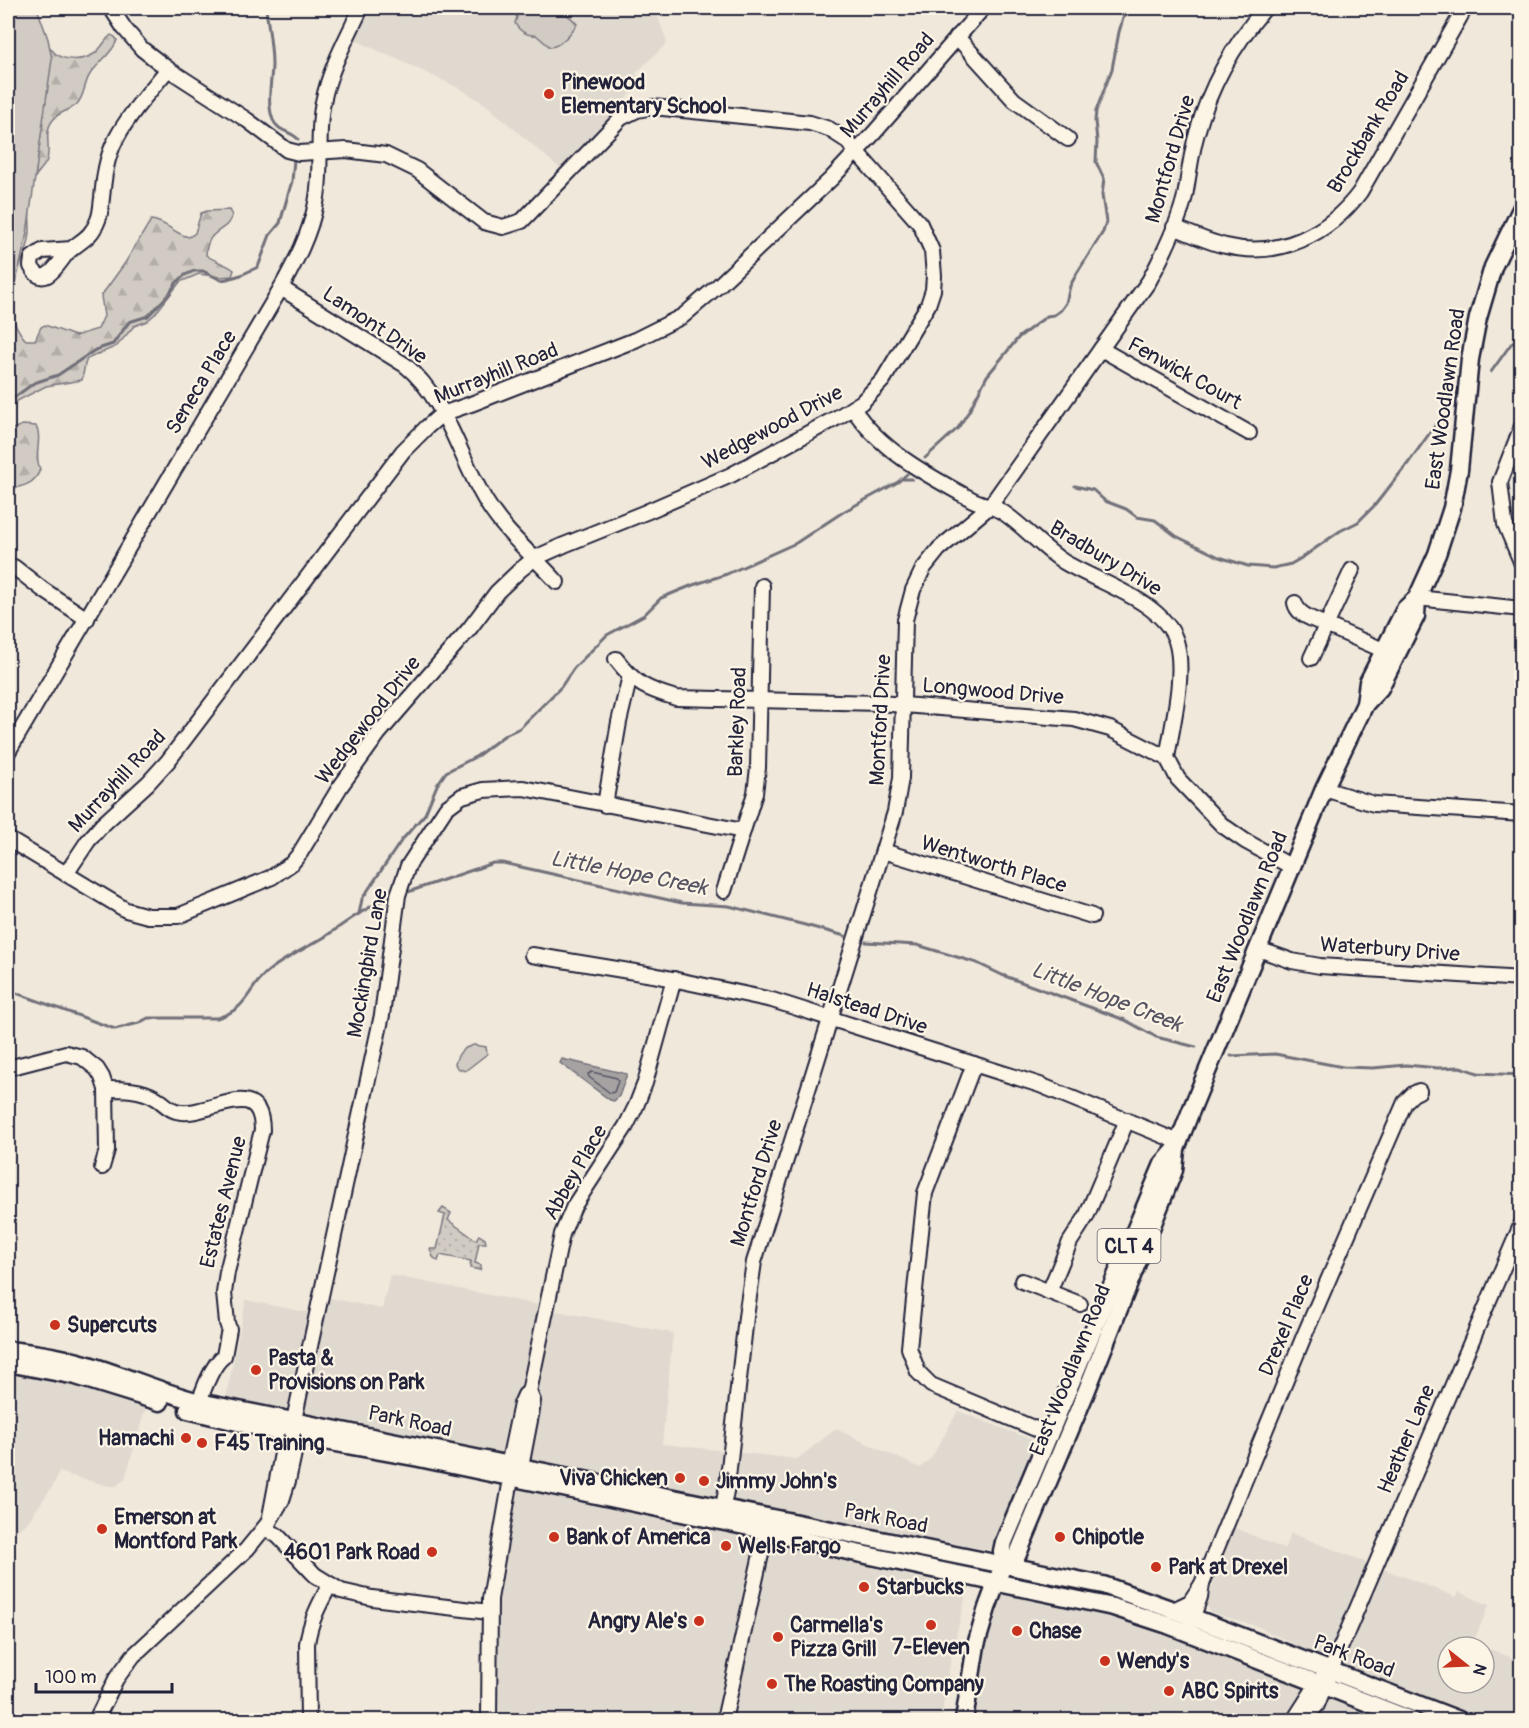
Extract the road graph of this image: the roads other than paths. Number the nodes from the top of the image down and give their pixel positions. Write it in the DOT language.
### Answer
graph roads {
  1 [pos="111,8"];
  2 [pos="361,8"];
  3 [pos="983,8"];
  4 [pos="1265,8"];
  5 [pos="1465,8"];
  6 [pos="957,37"];
  7 [pos="168,69"];
  8 [pos="1068,139"];
  9 [pos="319,151"];
  10 [pos="856,152"];
  11 [pos="1521,207"];
  12 [pos="1174,227"];
  13 [pos="72,249"];
  14 [pos="281,288"];
  15 [pos="1101,349"];
  16 [pos="854,408"];
  17 [pos="442,414"];
  18 [pos="1521,426"];
  19 [pos="1249,433"];
  20 [pos="990,506"];
  21 [pos="536,558"];
  22 [pos="1521,564"];
  23 [pos="14,567"];
  24 [pos="1352,570"];
  25 [pos="557,582"];
  26 [pos="762,586"];
  27 [pos="1417,598"];
  28 [pos="1295,603"];
  29 [pos="1521,609"];
  30 [pos="87,619"];
  31 [pos="1326,626"];
  32 [pos="1383,650"];
  33 [pos="1311,658"];
  34 [pos="616,659"];
  35 [pos="630,676"];
  36 [pos="760,701"];
  37 [pos="904,704"];
  38 [pos="1365,704"];
  39 [pos="8,752"];
  40 [pos="1167,758"];
  41 [pos="1324,789"];
  42 [pos="605,805"];
  43 [pos="1521,813"];
  44 [pos="743,831"];
  45 [pos="8,839"];
  46 [pos="883,851"];
  47 [pos="1292,867"];
  48 [pos="66,874"];
  49 [pos="724,891"];
  50 [pos="1092,916"];
  51 [pos="1258,949"];
  52 [pos="532,956"];
  53 [pos="674,979"];
  54 [pos="1521,979"];
  55 [pos="829,1018"];
  56 [pos="974,1064"];
  57 [pos="8,1068"];
  58 [pos="106,1089"];
  59 [pos="1419,1091"];
  60 [pos="1127,1120"];
  61 [pos="1177,1145"];
  62 [pos="102,1167"];
  63 [pos="1521,1223"];
  64 [pos="1022,1281"];
  65 [pos="1049,1292"];
  66 [pos="1080,1304"];
  67 [pos="8,1350"];
  68 [pos="8,1364"];
  69 [pos="197,1407"];
  70 [pos="292,1427"];
  71 [pos="1050,1435"];
  72 [pos="514,1470"];
  73 [pos="721,1515"];
  74 [pos="267,1525"];
  75 [pos="766,1532"];
  76 [pos="1003,1565"];
  77 [pos="996,1581"];
  78 [pos="1202,1584"];
  79 [pos="330,1586"];
  80 [pos="1173,1610"];
  81 [pos="489,1612"];
  82 [pos="1190,1625"];
  83 [pos="1324,1681"];
  84 [pos="96,1720"];
  85 [pos="308,1720"];
  86 [pos="489,1720"];
  87 [pos="724,1720"];
  88 [pos="964,1720"];
  89 [pos="1294,1720"];
  90 [pos="1303,1720"];
  91 [pos="1412,1720"];
  92 [pos="1459,1720"];
  1 -- 7 [label="street, Wedgewood Drive"];
  2 -- 9 [label="street, Seneca Place"];
  3 -- 6 [label="street, Murrayhill Road"];
  4 -- 12 [label="street, Montford Drive"];
  5 -- 12 [label="street, Brockbank Road"];
  6 -- 8 [label="street"];
  6 -- 10 [label="street, Murrayhill Road"];
  7 -- 9 [label="street, Wedgewood Drive"];
  7 -- 13 [label="street"];
  9 -- 10 [label="street, Wedgewood Drive"];
  9 -- 14 [label="street, Seneca Place"];
  10 -- 16 [label="street, Wedgewood Drive"];
  10 -- 17 [label="street, Murrayhill Road"];
  11 -- 27 [label="main road, East Woodlawn Road"];
  12 -- 15 [label="street, Montford Drive"];
  14 -- 17 [label="street, Lamont Drive"];
  14 -- 30 [label="street, Seneca Place"];
  15 -- 19 [label="street, Fenwick Court"];
  15 -- 20 [label="street, Montford Drive"];
  16 -- 20 [label="street, Bradbury Drive"];
  16 -- 21 [label="street, Wedgewood Drive"];
  17 -- 21 [label="street, Lamont Drive"];
  17 -- 48 [label="street, Murrayhill Road"];
  18 -- 22 [label="street"];
  20 -- 37 [label="street, Montford Drive"];
  20 -- 40 [label="street, Bradbury Drive"];
  21 -- 25 [label="street, Lamont Drive"];
  21 -- 48 [label="street, Wedgewood Drive"];
  23 -- 30 [label="street"];
  24 -- 31 [label="street"];
  26 -- 36 [label="street, Barkley Road"];
  27 -- 29 [label="street"];
  27 -- 32 [label="main road, East Woodlawn Road"];
  27 -- 38 [label="main road, East Woodlawn Road"];
  28 -- 31 [label="street"];
  30 -- 39 [label="street, Seneca Place"];
  31 -- 32 [label="street"];
  31 -- 33 [label="street"];
  32 -- 38 [label="main road, East Woodlawn Road"];
  34 -- 35 [label="street, Longwood Drive"];
  35 -- 36 [label="street, Longwood Drive"];
  35 -- 42 [label="street"];
  36 -- 37 [label="street, Longwood Drive"];
  36 -- 44 [label="street, Barkley Road"];
  37 -- 40 [label="street, Longwood Drive"];
  37 -- 46 [label="street, Montford Drive"];
  38 -- 41 [label="main road, East Woodlawn Road"];
  40 -- 47 [label="street"];
  41 -- 43 [label="street"];
  41 -- 47 [label="main road, East Woodlawn Road"];
  42 -- 44 [label="street, Mockingbird Lane"];
  42 -- 70 [label="street, Mockingbird Lane"];
  44 -- 49 [label="street, Barkley Road"];
  45 -- 48 [label="street, Wedgewood Drive"];
  46 -- 50 [label="street, Wentworth Place"];
  46 -- 55 [label="street, Montford Drive"];
  47 -- 51 [label="main road, East Woodlawn Road"];
  51 -- 54 [label="street, Waterbury Drive"];
  51 -- 61 [label="main road, East Woodlawn Road"];
  52 -- 53 [label="street, Halstead Drive"];
  53 -- 55 [label="street, Halstead Drive"];
  53 -- 72 [label="street, Abbey Place"];
  55 -- 56 [label="street, Halstead Drive"];
  55 -- 73 [label="street, Montford Drive"];
  56 -- 60 [label="street, Halstead Drive"];
  56 -- 71 [label="street"];
  57 -- 58 [label="street"];
  58 -- 62 [label="street"];
  58 -- 69 [label="street, Estates Avenue"];
  59 -- 78 [label="street, Drexel Place"];
  60 -- 61 [label="street, Halstead Drive"];
  60 -- 65 [label="street"];
  61 -- 71 [label="main road, East Woodlawn Road / CLT 4"];
  61 -- 76 [label="main road, East Woodlawn Road"];
  63 -- 83 [label="street, Heather Lane"];
  64 -- 65 [label="street"];
  65 -- 66 [label="street"];
  67 -- 69 [label="main road, Park Road"];
  68 -- 69 [label="main road, Park Road"];
  69 -- 70 [label="main road, Park Road"];
  70 -- 72 [label="main road, Park Road"];
  70 -- 74 [label="street, Mockingbird Lane"];
  71 -- 76 [label="main road, East Woodlawn Road / CLT 4"];
  72 -- 73 [label="main road, Park Road"];
  72 -- 81 [label="street"];
  73 -- 75 [label="main road, Park Road"];
  73 -- 76 [label="main road, Park Road"];
  74 -- 79 [label="street"];
  74 -- 84 [label="street"];
  75 -- 77 [label="main road, Park Road"];
  75 -- 87 [label="street"];
  76 -- 77 [label="main road, East Woodlawn Road"];
  76 -- 80 [label="main road, Park Road"];
  77 -- 82 [label="main road, Park Road"];
  77 -- 88 [label="main road, East Woodlawn Road"];
  78 -- 80 [label="street, Drexel Place"];
  78 -- 82 [label="street, Drexel Place"];
  79 -- 81 [label="street"];
  79 -- 85 [label="street"];
  80 -- 82 [label="main road, Park Road"];
  81 -- 86 [label="street"];
  82 -- 83 [label="main road, Park Road"];
  83 -- 89 [label="street"];
  83 -- 90 [label="street"];
  83 -- 91 [label="main road, Park Road"];
  83 -- 92 [label="main road, Park Road"];
}
